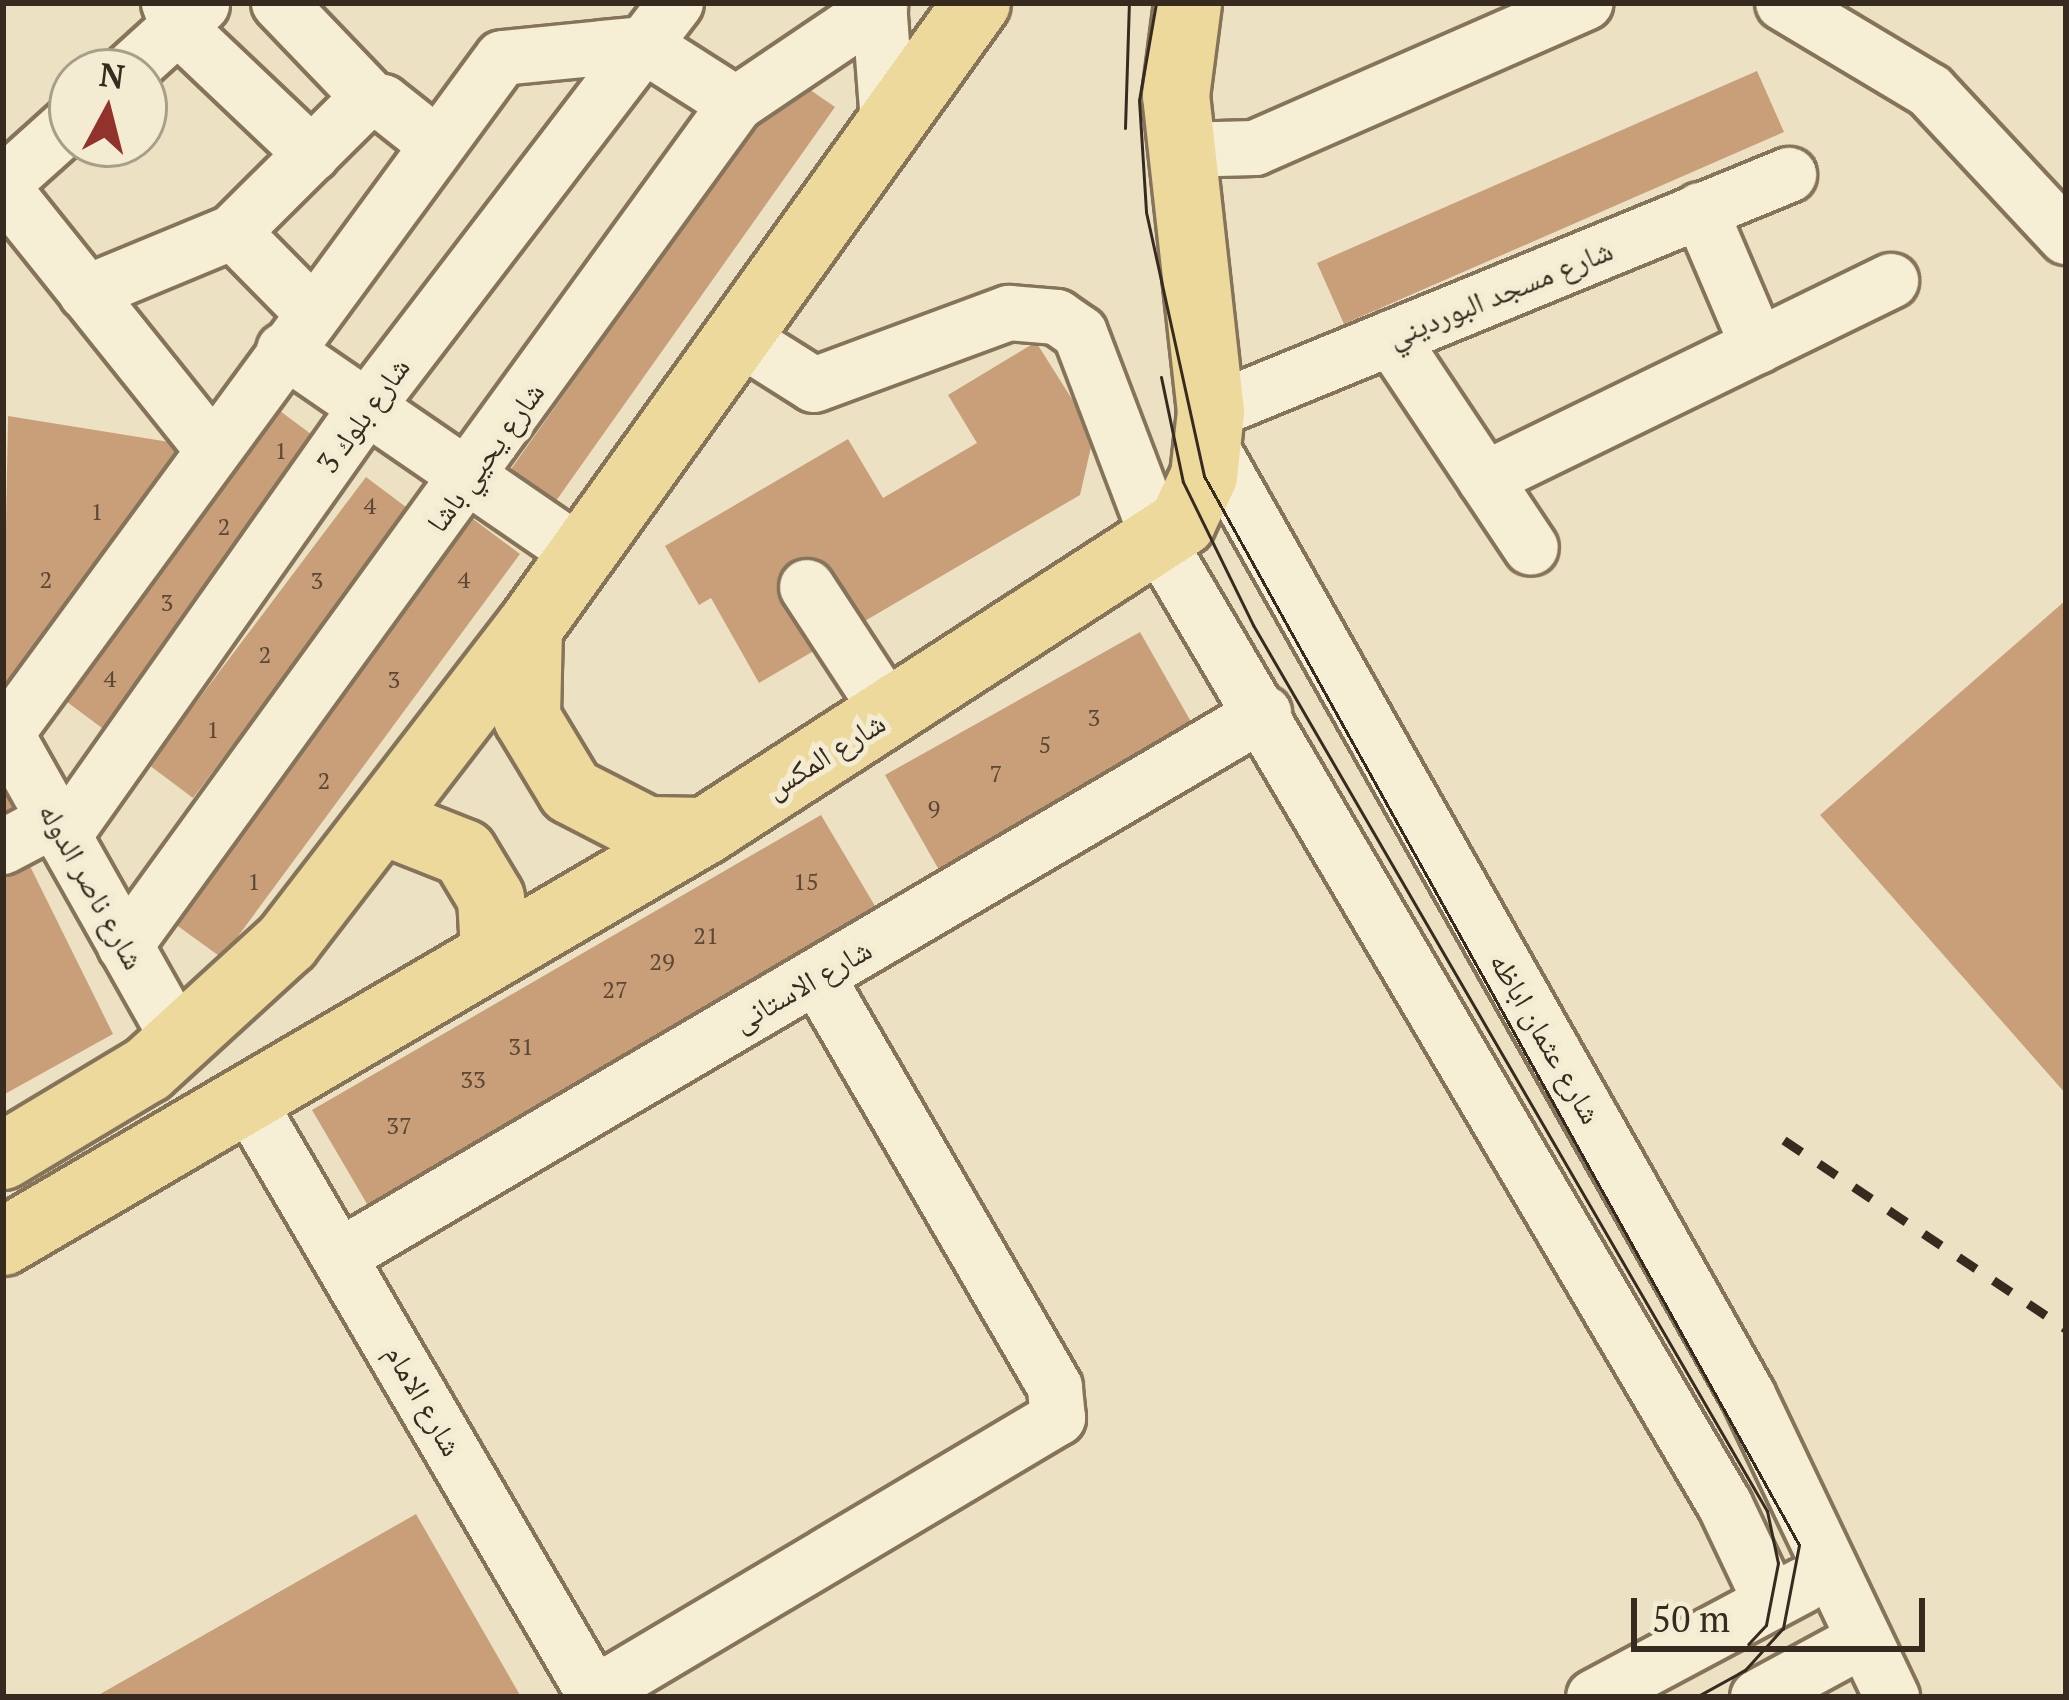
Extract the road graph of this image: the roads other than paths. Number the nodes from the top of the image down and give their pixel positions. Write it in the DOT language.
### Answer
graph roads {
  1 [pos="279,3"];
  2 [pos="977,3"];
  3 [pos="1188,3"];
  4 [pos="1586,3"];
  5 [pos="1784,3"];
  6 [pos="880,5"];
  7 [pos="184,11"];
  8 [pos="659,23"];
  9 [pos="150,48"];
  10 [pos="372,100"];
  11 [pos="736,104"];
  12 [pos="888,122"];
  13 [pos="48,144"];
  14 [pos="436,144"];
  15 [pos="1179,150"];
  16 [pos="312,154"];
  17 [pos="1789,175"];
  18 [pos="3,186"];
  19 [pos="1700,210"];
  20 [pos="233,232"];
  21 [pos="2066,237"];
  22 [pos="1891,281"];
  23 [pos="86,293"];
  24 [pos="298,331"];
  25 [pos="735,335"];
  26 [pos="1390,338"];
  27 [pos="1758,346"];
  28 [pos="366,408"];
  29 [pos="1211,429"];
  30 [pos="211,448"];
  31 [pos="1485,479"];
  32 [pos="469,482"];
  33 [pos="1160,544"];
  34 [pos="1531,548"];
  35 [pos="579,553"];
  36 [pos="807,587"];
  37 [pos="529,628"];
  38 [pos="1264,713"];
  39 [pos="890,715"];
  40 [pos="4,731"];
  41 [pos="382,821"];
  42 [pos="59,828"];
  43 [pos="705,831"];
  44 [pos="3,847"];
  45 [pos="125,946"];
  46 [pos="494,950"];
  47 [pos="818,976"];
  48 [pos="181,1044"];
  49 [pos="249,1103"];
  50 [pos="3,1156"];
  51 [pos="3,1242"];
  52 [pos="340,1256"];
  53 [pos="1833,1570"];
  54 [pos="1771,1601"];
  55 [pos="1863,1640"];
  56 [pos="595,1695"];
  57 [pos="1594,1697"];
  58 [pos="1758,1697"];
  59 [pos="1892,1697"];
  1 -- 10 [label="street"];
  2 -- 12 [label="main road"];
  3 -- 15 [label="main road, شارع المكس"];
  4 -- 15 [label="street"];
  5 -- 21 [label="street"];
  6 -- 11 [label="street, شارع يحيي باشا"];
  6 -- 12 [label="street"];
  7 -- 9 [label="street"];
  7 -- 16 [label="street"];
  8 -- 11 [label="street"];
  8 -- 14 [label="street"];
  8 -- 28 [label="street, شارع بلوك 3"];
  10 -- 14 [label="street"];
  10 -- 16 [label="street"];
  11 -- 32 [label="street, شارع يحيي باشا"];
  12 -- 25 [label="main road"];
  13 -- 18 [label="street"];
  14 -- 24 [label="street"];
  15 -- 29 [label="main road, شارع المكس"];
  16 -- 20 [label="street"];
  17 -- 19 [label="street, شارع مسجد البورديني"];
  18 -- 23 [label="street"];
  19 -- 26 [label="street, شارع مسجد البورديني"];
  19 -- 27 [label="street"];
  20 -- 23 [label="street"];
  20 -- 24 [label="street"];
  22 -- 27 [label="street"];
  23 -- 30 [label="street"];
  24 -- 28 [label="street"];
  24 -- 30 [label="street"];
  25 -- 33 [label="street"];
  25 -- 35 [label="main road"];
  26 -- 29 [label="street, شارع مسجد البورديني"];
  26 -- 31 [label="street"];
  27 -- 31 [label="street"];
  28 -- 32 [label="street"];
  28 -- 42 [label="street, شارع بلوك 3"];
  29 -- 33 [label="main road, شارع المكس"];
  29 -- 53 [label="street, شارع عثمان اباظه"];
  30 -- 40 [label="street"];
  31 -- 34 [label="street"];
  32 -- 35 [label="street"];
  32 -- 45 [label="street, شارع يحيي باشا"];
  33 -- 38 [label="street"];
  33 -- 39 [label="main road, شارع المكس"];
  35 -- 37 [label="main road"];
  36 -- 39 [label="street"];
  37 -- 41 [label="main road"];
  37 -- 43 [label="main road"];
  38 -- 47 [label="street, شارع الاستانى"];
  38 -- 54 [label="street"];
  39 -- 43 [label="main road, شارع المكس"];
  40 -- 42 [label="street, شارع ناصر الدوله"];
  41 -- 46 [label="main road"];
  41 -- 48 [label="main road"];
  42 -- 44 [label="street"];
  42 -- 45 [label="street, شارع ناصر الدوله"];
  43 -- 46 [label="main road, شارع المكس"];
  45 -- 48 [label="street, شارع ناصر الدوله"];
  46 -- 49 [label="main road, شارع المكس"];
  47 -- 52 [label="street, شارع الاستانى"];
  47 -- 56 [label="street"];
  48 -- 50 [label="main road"];
  49 -- 51 [label="main road, شارع المكس"];
  49 -- 52 [label="street, شارع الامام"];
  52 -- 56 [label="street, شارع الامام"];
  53 -- 54 [label="street"];
  53 -- 55 [label="street, شارع عثمان اباظه"];
  54 -- 57 [label="street"];
  55 -- 58 [label="street"];
  55 -- 59 [label="street, شارع عثمان اباظه"];
}
